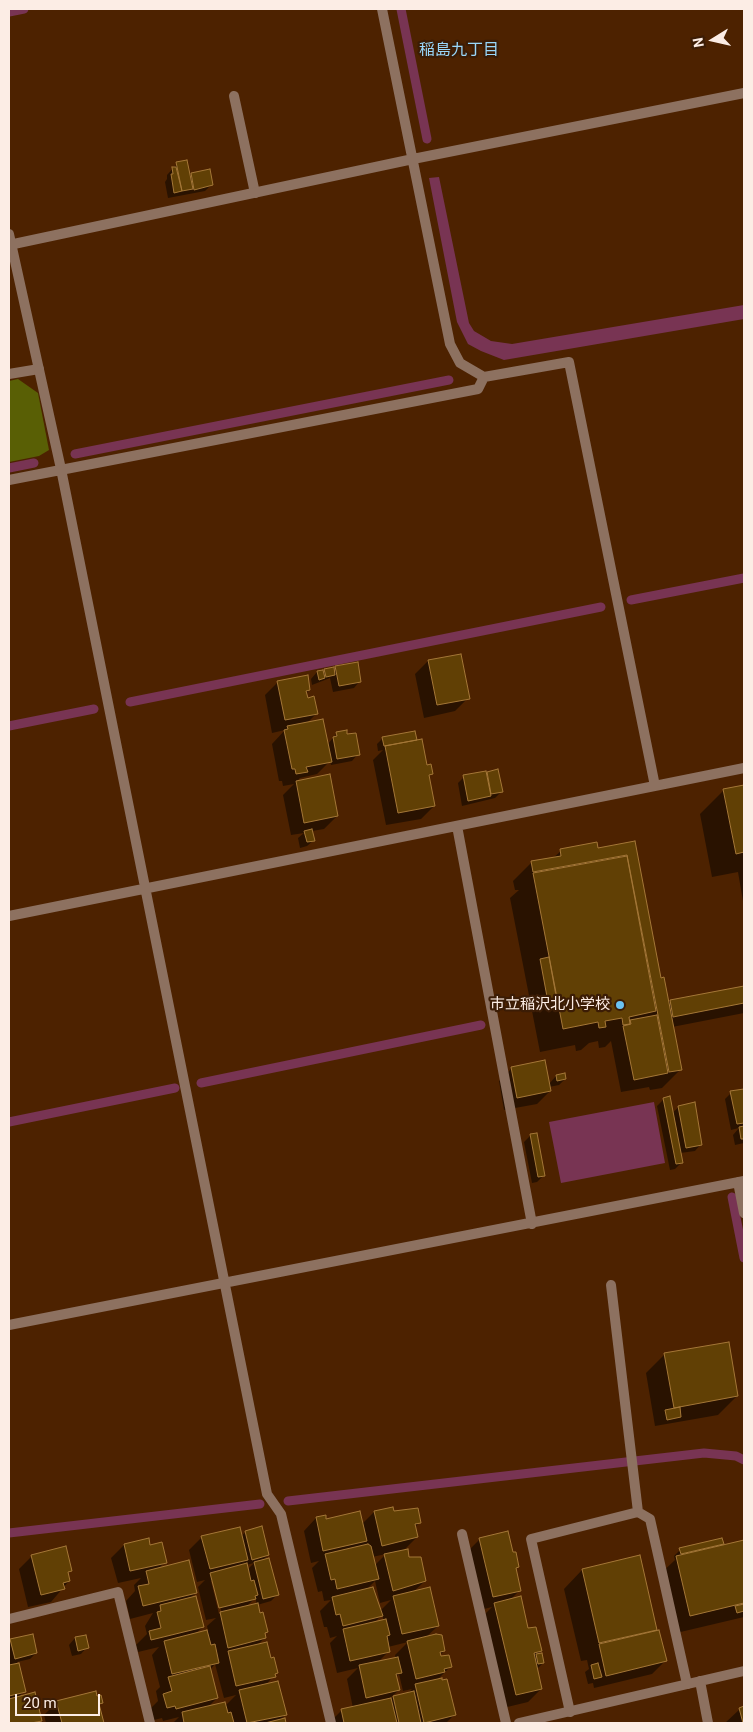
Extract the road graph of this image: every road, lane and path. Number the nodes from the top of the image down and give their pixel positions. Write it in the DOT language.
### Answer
graph roads {
  1 [pos="382,9"];
  2 [pos="744,93"];
  3 [pos="234,96"];
  4 [pos="413,159"];
  5 [pos="255,193"];
  6 [pos="10,241"];
  7 [pos="39,369"];
  8 [pos="9,374"];
  9 [pos="484,377"];
  10 [pos="61,469"];
  11 [pos="9,480"];
  12 [pos="744,768"];
  13 [pos="655,786"];
  14 [pos="457,826"];
  15 [pos="146,888"];
  16 [pos="9,916"];
  17 [pos="741,1182"];
  18 [pos="744,1213"];
  19 [pos="532,1224"];
  20 [pos="225,1282"];
  21 [pos="611,1284"];
  22 [pos="9,1325"];
  23 [pos="638,1512"];
  24 [pos="462,1534"];
  25 [pos="9,1619"];
  26 [pos="744,1671"];
  27 [pos="700,1681"];
  28 [pos="687,1684"];
  29 [pos="570,1712"];
  30 [pos="150,1723"];
  31 [pos="331,1723"];
  32 [pos="506,1723"];
  33 [pos="519,1723"];
  34 [pos="708,1723"];
  1 -- 4 [label="street"];
  2 -- 4 [label="street"];
  3 -- 5 [label="street"];
  4 -- 5 [label="street"];
  4 -- 9 [label="street"];
  5 -- 6 [label="street"];
  6 -- 7 [label="street"];
  7 -- 8 [label="street"];
  7 -- 10 [label="street"];
  9 -- 10 [label="street"];
  9 -- 13 [label="street"];
  10 -- 11 [label="street"];
  10 -- 15 [label="street"];
  12 -- 13 [label="street"];
  13 -- 14 [label="street"];
  14 -- 15 [label="street"];
  14 -- 19 [label="street"];
  15 -- 16 [label="street"];
  15 -- 20 [label="street"];
  17 -- 18 [label="street"];
  17 -- 19 [label="street"];
  19 -- 20 [label="street"];
  20 -- 22 [label="street"];
  20 -- 31 [label="street"];
  21 -- 23 [label="street"];
  23 -- 28 [label="street"];
  23 -- 29 [label="street"];
  24 -- 32 [label="street"];
  25 -- 30 [label="street"];
  26 -- 27 [label="street"];
  27 -- 28 [label="street"];
  27 -- 34 [label="street"];
  28 -- 29 [label="street"];
  29 -- 33 [label="street"];
}
